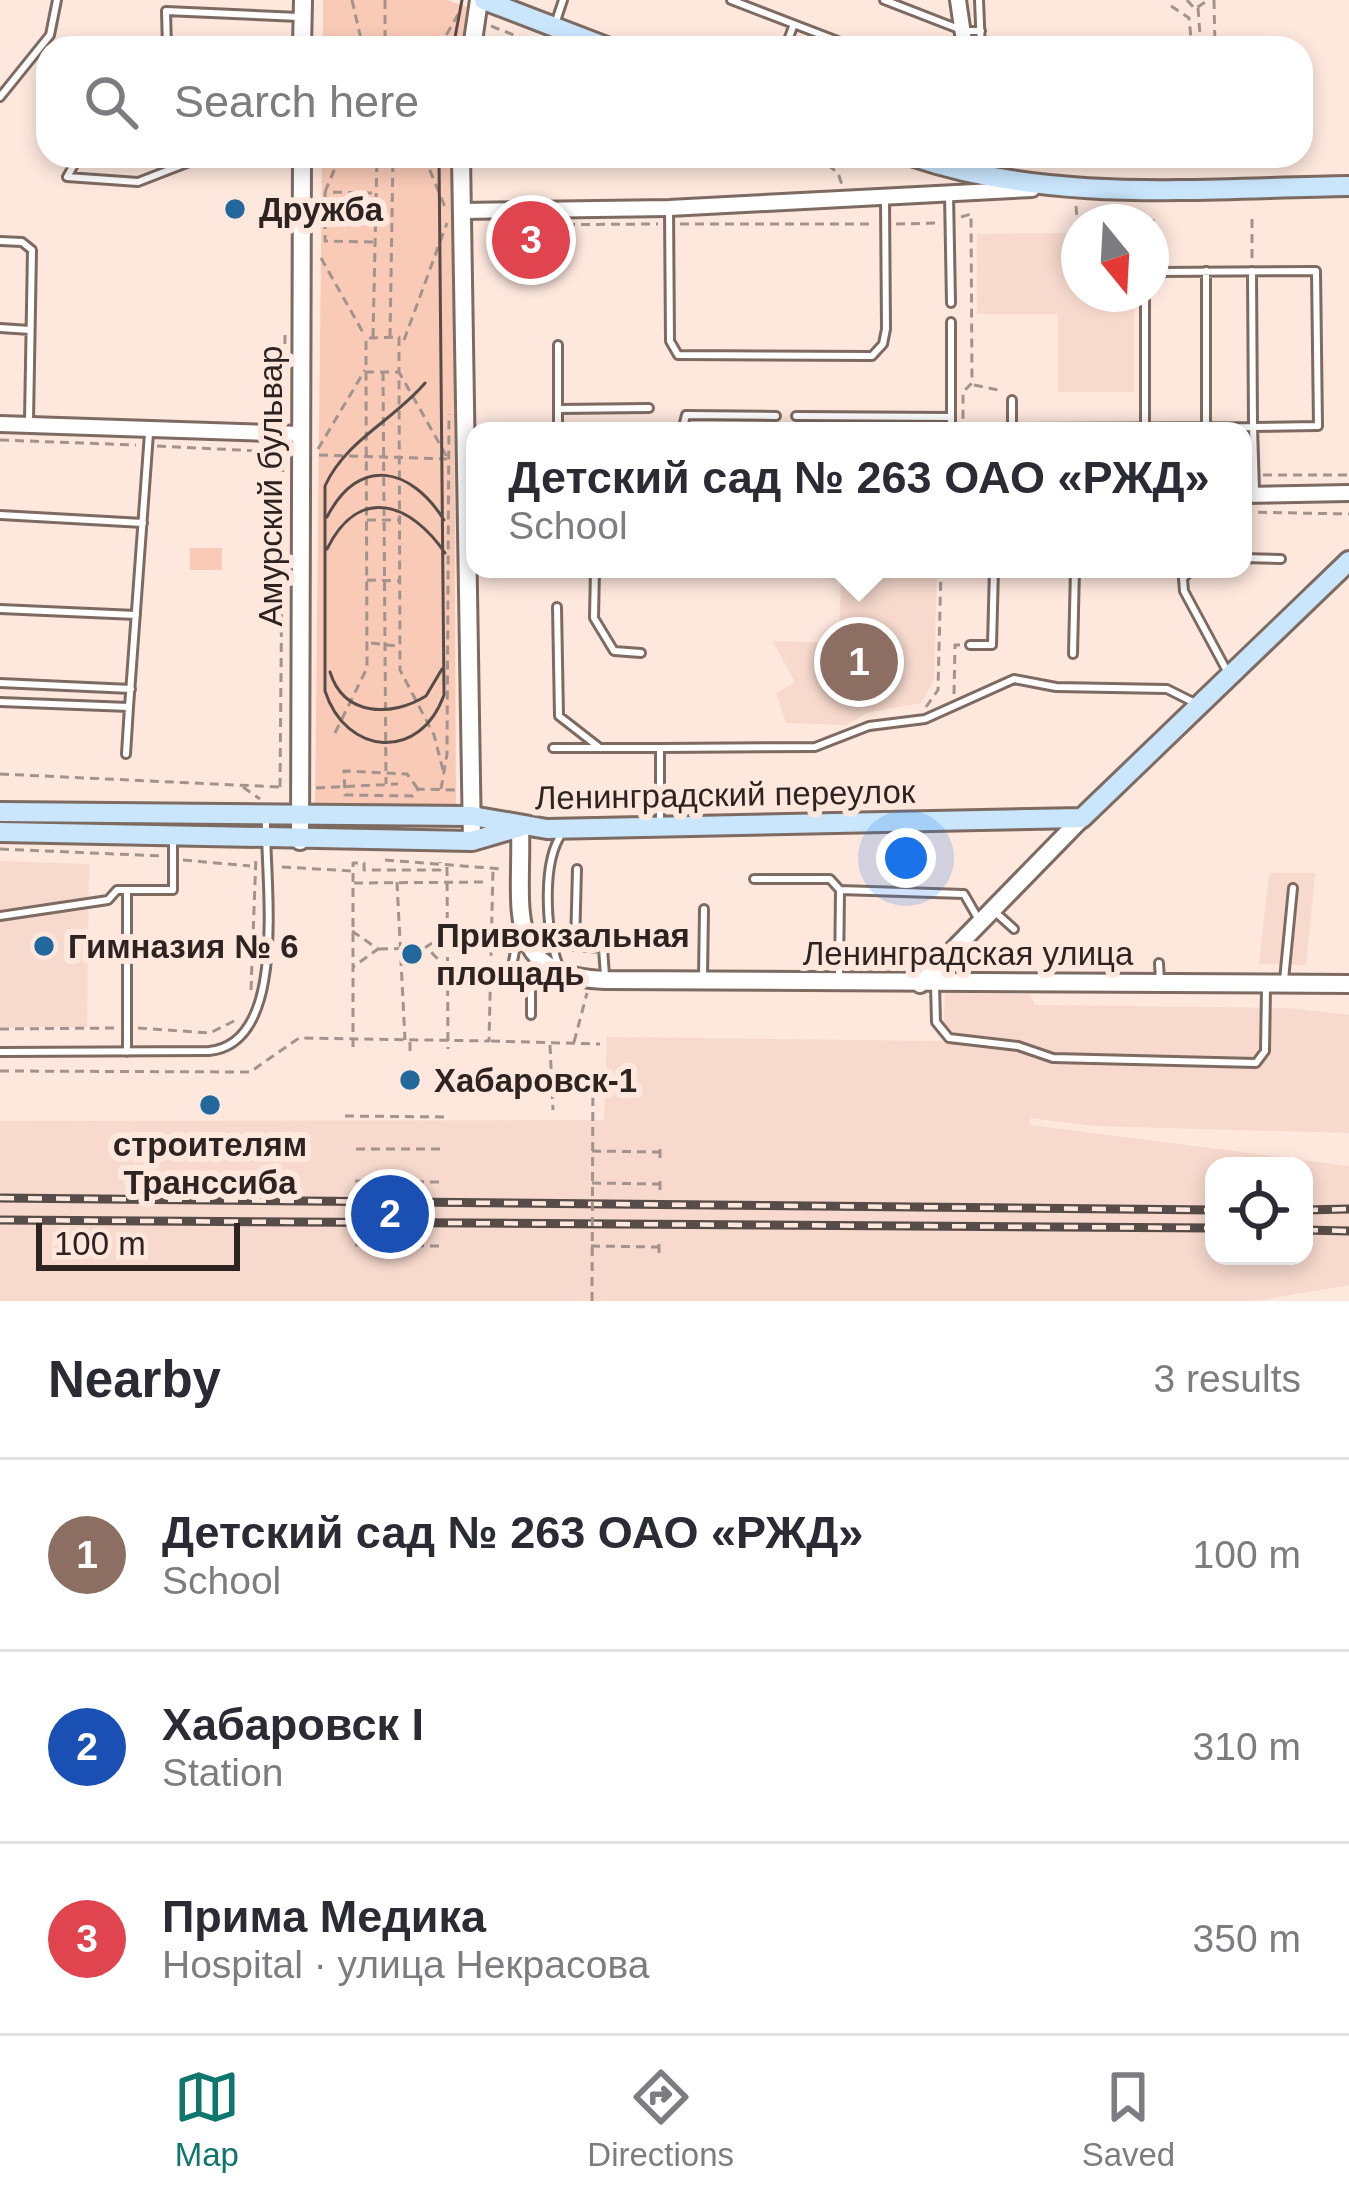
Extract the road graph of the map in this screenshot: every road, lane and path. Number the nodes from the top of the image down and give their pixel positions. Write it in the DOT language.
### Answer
graph roads {
  1 [pos="57,0"];
  2 [pos="352,0"];
  3 [pos="385,0"];
  4 [pos="458,0"];
  5 [pos="563,0"];
  6 [pos="730,0"];
  7 [pos="884,0"];
  8 [pos="958,0"];
  9 [pos="980,0"];
  10 [pos="1186,0"];
  11 [pos="1211,0"];
  12 [pos="480,6"];
  13 [pos="1171,6"];
  14 [pos="303,8"];
  15 [pos="1198,8"];
  16 [pos="794,24"];
  17 [pos="554,27"];
  18 [pos="964,31"];
  19 [pos="981,31"];
  20 [pos="49,36"];
  21 [pos="167,36"];
  22 [pos="360,36"];
  23 [pos="386,36"];
  24 [pos="446,36"];
  25 [pos="474,36"];
  26 [pos="528,36"];
  27 [pos="578,36"];
  28 [pos="790,36"];
  29 [pos="825,36"];
  30 [pos="964,36"];
  31 [pos="981,36"];
  32 [pos="1191,36"];
  33 [pos="1200,36"];
  34 [pos="1214,36"];
  35 [pos="36,52"];
  36 [pos="0,97"];
  37 [pos="73,168"];
  38 [pos="175,168"];
  39 [pos="302,168"];
  40 [pos="335,168"];
  41 [pos="377,168"];
  42 [pos="393,168"];
  43 [pos="430,168"];
  44 [pos="459,168"];
  45 [pos="832,168"];
  46 [pos="973,168"];
  47 [pos="842,185"];
  48 [pos="1349,186"];
  49 [pos="1053,188"];
  50 [pos="325,192"];
  51 [pos="376,194"];
  52 [pos="949,194"];
  53 [pos="448,195"];
  54 [pos="885,199"];
  55 [pos="452,215"];
  56 [pos="669,216"];
  57 [pos="1252,219"];
  58 [pos="949,220"];
  59 [pos="885,224"];
  60 [pos="492,225"];
  61 [pos="0,241"];
  62 [pos="375,242"];
  63 [pos="448,242"];
  64 [pos="321,258"];
  65 [pos="1206,271"];
  66 [pos="1252,271"];
  67 [pos="1169,275"];
  68 [pos="951,303"];
  69 [pos="1144,312"];
  70 [pos="951,322"];
  71 [pos="0,328"];
  72 [pos="285,329"];
  73 [pos="31,330"];
  74 [pos="390,337"];
  75 [pos="365,338"];
  76 [pos="373,338"];
  77 [pos="404,340"];
  78 [pos="558,345"];
  79 [pos="366,371"];
  80 [pos="383,372"];
  81 [pos="399,372"];
  82 [pos="972,383"];
  83 [pos="1012,400"];
  84 [pos="649,408"];
  85 [pos="558,409"];
  86 [pos="449,413"];
  87 [pos="776,416"];
  88 [pos="796,416"];
  89 [pos="950,417"];
  90 [pos="467,422"];
  91 [pos="558,422"];
  92 [pos="684,422"];
  93 [pos="950,422"];
  94 [pos="963,422"];
  95 [pos="1012,422"];
  96 [pos="1145,422"];
  97 [pos="1206,422"];
  98 [pos="0,424"];
  99 [pos="29,425"];
  100 [pos="1253,427"];
  101 [pos="150,430"];
  102 [pos="292,434"];
  103 [pos="366,458"];
  104 [pos="383,459"];
  105 [pos="400,459"];
  106 [pos="451,459"];
  107 [pos="1255,475"];
  108 [pos="1349,475"];
  109 [pos="1252,485"];
  110 [pos="1349,494"];
  111 [pos="1252,495"];
  112 [pos="1252,512"];
  113 [pos="0,514"];
  114 [pos="1349,514"];
  115 [pos="367,520"];
  116 [pos="384,520"];
  117 [pos="400,520"];
  118 [pos="143,523"];
  119 [pos="1252,558"];
  120 [pos="1282,559"];
  121 [pos="1349,561"];
  122 [pos="471,578"];
  123 [pos="595,578"];
  124 [pos="941,578"];
  125 [pos="994,578"];
  126 [pos="1076,578"];
  127 [pos="1185,578"];
  128 [pos="367,580"];
  129 [pos="384,581"];
  130 [pos="401,581"];
  131 [pos="557,607"];
  132 [pos="0,609"];
  133 [pos="136,615"];
  134 [pos="367,643"];
  135 [pos="385,644"];
  136 [pos="939,645"];
  137 [pos="955,645"];
  138 [pos="970,645"];
  139 [pos="399,646"];
  140 [pos="641,653"];
  141 [pos="1073,654"];
  142 [pos="1230,674"];
  143 [pos="0,682"];
  144 [pos="131,689"];
  145 [pos="0,703"];
  146 [pos="1198,705"];
  147 [pos="129,707"];
  148 [pos="954,708"];
  149 [pos="917,720"];
  150 [pos="335,733"];
  151 [pos="553,748"];
  152 [pos="600,748"];
  153 [pos="660,748"];
  154 [pos="126,754"];
  155 [pos="386,772"];
  156 [pos="444,773"];
  157 [pos="0,774"];
  158 [pos="123,779"];
  159 [pos="345,784"];
  160 [pos="386,784"];
  161 [pos="398,784"];
  162 [pos="240,785"];
  163 [pos="311,788"];
  164 [pos="418,789"];
  165 [pos="441,790"];
  166 [pos="457,790"];
  167 [pos="264,809"];
  168 [pos="0,812"];
  169 [pos="472,816"];
  170 [pos="300,817"];
  171 [pos="1082,818"];
  172 [pos="520,826"];
  173 [pos="660,827"];
  174 [pos="565,829"];
  175 [pos="0,832"];
  176 [pos="300,841"];
  177 [pos="472,841"];
  178 [pos="262,845"];
  179 [pos="173,847"];
  180 [pos="0,849"];
  181 [pos="440,862"];
  182 [pos="252,866"];
  183 [pos="282,867"];
  184 [pos="447,867"];
  185 [pos="493,869"];
  186 [pos="502,869"];
  187 [pos="577,869"];
  188 [pos="353,871"];
  189 [pos="386,871"];
  190 [pos="754,879"];
  191 [pos="448,881"];
  192 [pos="398,882"];
  193 [pos="492,882"];
  194 [pos="352,884"];
  195 [pos="1293,888"];
  196 [pos="128,890"];
  197 [pos="839,890"];
  198 [pos="704,909"];
  199 [pos="986,915"];
  200 [pos="0,916"];
  201 [pos="523,916"];
  202 [pos="1014,929"];
  203 [pos="352,931"];
  204 [pos="447,934"];
  205 [pos="426,947"];
  206 [pos="398,948"];
  207 [pos="377,949"];
  208 [pos="839,960"];
  209 [pos="941,963"];
  210 [pos="1160,963"];
  211 [pos="991,964"];
  212 [pos="352,968"];
  213 [pos="447,968"];
  214 [pos="562,975"];
  215 [pos="531,979"];
  216 [pos="704,981"];
  217 [pos="839,983"];
  218 [pos="593,984"];
  219 [pos="928,984"];
  220 [pos="1160,984"];
  221 [pos="1349,984"];
  222 [pos="1275,985"];
  223 [pos="251,999"];
  224 [pos="531,1015"];
  225 [pos="241,1018"];
  226 [pos="127,1028"];
  227 [pos="0,1029"];
  228 [pos="351,1040"];
  229 [pos="407,1040"];
  230 [pos="448,1040"];
  231 [pos="490,1041"];
  232 [pos="550,1043"];
  233 [pos="574,1044"];
  234 [pos="600,1044"];
  235 [pos="353,1048"];
  236 [pos="448,1049"];
  237 [pos="0,1052"];
  238 [pos="127,1052"];
  239 [pos="410,1056"];
  240 [pos="0,1071"];
  241 [pos="551,1072"];
  242 [pos="553,1110"];
  243 [pos="345,1116"];
  244 [pos="450,1117"];
  245 [pos="356,1149"];
  246 [pos="441,1149"];
  247 [pos="592,1151"];
  248 [pos="660,1151"];
  249 [pos="356,1181"];
  250 [pos="440,1182"];
  251 [pos="592,1183"];
  252 [pos="660,1183"];
  253 [pos="355,1245"];
  254 [pos="440,1246"];
  255 [pos="591,1246"];
  256 [pos="659,1247"];
  257 [pos="592,1301"];
  1 -- 20 [label="lane"];
  2 -- 22 [label="path"];
  3 -- 23 [label="path"];
  4 -- 24 [label="path"];
  5 -- 17 [label="lane"];
  6 -- 16 [label="lane"];
  7 -- 18 [label="lane"];
  8 -- 18 [label="street"];
  9 -- 19 [label="lane"];
  10 -- 15 [label="path"];
  11 -- 15 [label="path"];
  11 -- 34 [label="path"];
  12 -- 17 [label="main road"];
  12 -- 25 [label="street"];
  12 -- 26 [label="path"];
  13 -- 32 [label="path"];
  14 -- 21 [label="lane"];
  15 -- 33 [label="path"];
  16 -- 28 [label="lane"];
  16 -- 29 [label="lane"];
  17 -- 27 [label="main road"];
  18 -- 19 [label="lane"];
  18 -- 30 [label="street"];
  19 -- 31 [label="lane"];
  35 -- 36 [label="lane"];
  37 -- 38 [label="lane"];
  39 -- 102 [label="street, Амурский бульвар"];
  40 -- 50 [label="path"];
  41 -- 51 [label="path"];
  42 -- 74 [label="path"];
  43 -- 55 [label="path"];
  44 -- 55 [label="street"];
  45 -- 47 [label="path"];
  46 -- 49 [label="main road"];
  48 -- 49 [label="main road"];
  49 -- 52 [label="street"];
  50 -- 51 [label="path"];
  50 -- 62 [label="path"];
  51 -- 62 [label="path"];
  52 -- 54 [label="street"];
  52 -- 58 [label="lane"];
  53 -- 55 [label="path"];
  54 -- 56 [label="street"];
  54 -- 59 [label="lane"];
  55 -- 56 [label="street"];
  55 -- 63 [label="path"];
  55 -- 77 [label="path"];
  55 -- 90 [label="street"];
  56 -- 59 [label="path"];
  56 -- 59 [label="lane"];
  56 -- 60 [label="path"];
  57 -- 66 [label="path"];
  58 -- 59 [label="path"];
  58 -- 68 [label="lane"];
  58 -- 82 [label="path"];
  61 -- 73 [label="lane"];
  62 -- 76 [label="path"];
  64 -- 75 [label="path"];
  65 -- 66 [label="lane"];
  65 -- 67 [label="lane"];
  65 -- 97 [label="lane"];
  66 -- 100 [label="lane"];
  66 -- 100 [label="lane"];
  69 -- 96 [label="lane"];
  70 -- 89 [label="lane"];
  71 -- 73 [label="lane"];
  72 -- 102 [label="path"];
  73 -- 99 [label="lane"];
  74 -- 76 [label="path"];
  74 -- 81 [label="path"];
  75 -- 76 [label="path"];
  75 -- 79 [label="path"];
  78 -- 85 [label="lane"];
  79 -- 80 [label="path"];
  79 -- 103 [label="path"];
  79 -- 103 [label="path"];
  80 -- 81 [label="path"];
  80 -- 104 [label="path"];
  81 -- 105 [label="path"];
  81 -- 106 [label="path"];
  82 -- 83 [label="path"];
  82 -- 94 [label="path"];
  83 -- 95 [label="lane"];
  84 -- 85 [label="lane"];
  85 -- 91 [label="lane"];
  86 -- 106 [label="path"];
  87 -- 92 [label="lane"];
  88 -- 89 [label="lane"];
  89 -- 93 [label="lane"];
  98 -- 99 [label="street"];
  99 -- 101 [label="street"];
  100 -- 107 [label="lane"];
  101 -- 102 [label="street"];
  101 -- 118 [label="lane"];
  102 -- 162 [label="path"];
  102 -- 170 [label="street, Амурский бульвар"];
  103 -- 104 [label="path"];
  103 -- 115 [label="path"];
  104 -- 105 [label="path"];
  104 -- 116 [label="path"];
  105 -- 106 [label="path"];
  105 -- 117 [label="path"];
  106 -- 156 [label="path"];
  107 -- 108 [label="path"];
  107 -- 109 [label="lane"];
  110 -- 111 [label="street"];
  112 -- 114 [label="path"];
  113 -- 118 [label="lane"];
  115 -- 116 [label="path"];
  115 -- 128 [label="path"];
  116 -- 117 [label="path"];
  116 -- 129 [label="path"];
  117 -- 130 [label="path"];
  118 -- 133 [label="lane"];
  119 -- 120 [label="lane"];
  121 -- 142 [label="main road"];
  122 -- 169 [label="street"];
  123 -- 140 [label="lane"];
  124 -- 136 [label="path"];
  125 -- 138 [label="lane"];
  126 -- 141 [label="lane"];
  127 -- 142 [label="lane"];
  128 -- 129 [label="path"];
  128 -- 134 [label="path"];
  129 -- 130 [label="path"];
  129 -- 135 [label="path"];
  130 -- 139 [label="path"];
  131 -- 152 [label="lane"];
  132 -- 133 [label="lane"];
  133 -- 144 [label="lane"];
  134 -- 135 [label="path"];
  134 -- 150 [label="path"];
  135 -- 139 [label="path"];
  135 -- 155 [label="path"];
  136 -- 137 [label="path"];
  136 -- 149 [label="path"];
  137 -- 138 [label="path"];
  137 -- 148 [label="path"];
  139 -- 156 [label="path"];
  142 -- 146 [label="main road"];
  143 -- 144 [label="lane"];
  144 -- 147 [label="lane"];
  145 -- 147 [label="lane"];
  146 -- 148 [label="lane"];
  146 -- 171 [label="main road"];
  147 -- 154 [label="lane"];
  148 -- 149 [label="lane"];
  149 -- 153 [label="lane"];
  151 -- 152 [label="lane"];
  152 -- 153 [label="lane"];
  153 -- 173 [label="lane"];
  154 -- 158 [label="path"];
  155 -- 159 [label="path"];
  155 -- 160 [label="path"];
  155 -- 164 [label="path"];
  156 -- 165 [label="path"];
  157 -- 158 [label="path"];
  158 -- 162 [label="path"];
  159 -- 160 [label="path"];
  159 -- 163 [label="path"];
  159 -- 164 [label="path"];
  160 -- 161 [label="path"];
  162 -- 167 [label="path"];
  164 -- 165 [label="path"];
  165 -- 166 [label="path"];
  167 -- 168 [label="main road, Ленинградский переулок"];
  167 -- 170 [label="main road, Ленинградский переулок"];
  167 -- 178 [label="lane"];
  169 -- 170 [label="main road, Ленинградский переулок"];
  169 -- 172 [label="main road, Ленинградский переулок"];
  169 -- 177 [label="street"];
  170 -- 176 [label="street, Амурский бульвар"];
  171 -- 173 [label="main road, Ленинградский переулок"];
  171 -- 199 [label="street"];
  172 -- 174 [label="main road, Ленинградский переулок"];
  172 -- 177 [label="main road"];
  172 -- 201 [label="street"];
  173 -- 174 [label="main road, Ленинградский переулок"];
  174 -- 214 [label="lane"];
  175 -- 179 [label="main road"];
  176 -- 177 [label="main road"];
  176 -- 178 [label="main road"];
  178 -- 179 [label="main road"];
  178 -- 182 [label="path"];
  178 -- 238 [label="lane"];
  179 -- 180 [label="path"];
  179 -- 182 [label="path"];
  179 -- 196 [label="lane"];
  181 -- 184 [label="path"];
  181 -- 189 [label="path"];
  181 -- 189 [label="path"];
  182 -- 223 [label="path"];
  183 -- 188 [label="path"];
  184 -- 185 [label="path"];
  184 -- 191 [label="path"];
  185 -- 186 [label="path"];
  185 -- 193 [label="path"];
  187 -- 218 [label="lane"];
  188 -- 189 [label="path"];
  188 -- 194 [label="path"];
  190 -- 197 [label="lane"];
  191 -- 192 [label="path"];
  191 -- 193 [label="path"];
  191 -- 204 [label="path"];
  192 -- 194 [label="path"];
  192 -- 206 [label="path"];
  193 -- 231 [label="path"];
  194 -- 203 [label="path"];
  195 -- 222 [label="lane"];
  196 -- 200 [label="lane"];
  196 -- 226 [label="lane"];
  197 -- 199 [label="lane"];
  197 -- 208 [label="lane"];
  198 -- 216 [label="lane"];
  199 -- 202 [label="lane"];
  199 -- 209 [label="street"];
  201 -- 214 [label="street"];
  201 -- 215 [label="lane"];
  203 -- 207 [label="path"];
  203 -- 212 [label="path"];
  204 -- 205 [label="path"];
  204 -- 213 [label="path"];
  205 -- 206 [label="path"];
  205 -- 213 [label="path"];
  206 -- 207 [label="path"];
  206 -- 229 [label="path"];
  207 -- 212 [label="path"];
  208 -- 209 [label="path"];
  208 -- 217 [label="lane"];
  209 -- 211 [label="path"];
  209 -- 219 [label="street"];
  210 -- 220 [label="lane"];
  212 -- 228 [label="path"];
  213 -- 230 [label="path"];
  214 -- 218 [label="street, Ленинградская улица"];
  215 -- 218 [label="lane"];
  215 -- 224 [label="lane"];
  216 -- 217 [label="street, Ленинградская улица"];
  216 -- 218 [label="street, Ленинградская улица"];
  217 -- 219 [label="street, Ленинградская улица"];
  218 -- 233 [label="path"];
  219 -- 220 [label="street, Ленинградская улица"];
  219 -- 222 [label="lane"];
  220 -- 222 [label="street, Ленинградская улица"];
  221 -- 222 [label="street, Ленинградская улица"];
  225 -- 226 [label="path"];
  226 -- 227 [label="path"];
  226 -- 238 [label="lane"];
  228 -- 229 [label="path"];
  228 -- 235 [label="path"];
  228 -- 240 [label="path"];
  229 -- 230 [label="path"];
  229 -- 239 [label="path"];
  230 -- 231 [label="path"];
  230 -- 236 [label="path"];
  231 -- 232 [label="path"];
  232 -- 233 [label="path"];
  232 -- 241 [label="path"];
  233 -- 234 [label="path"];
  237 -- 238 [label="lane"];
  241 -- 242 [label="path"];
  241 -- 247 [label="path, bridge"];
  243 -- 244 [label="path"];
  245 -- 246 [label="path"];
  247 -- 248 [label="path"];
  247 -- 251 [label="path, bridge"];
  249 -- 250 [label="path"];
  251 -- 252 [label="path"];
  251 -- 255 [label="path, bridge"];
  253 -- 254 [label="path"];
  255 -- 256 [label="path"];
  255 -- 257 [label="path, bridge"];
}
